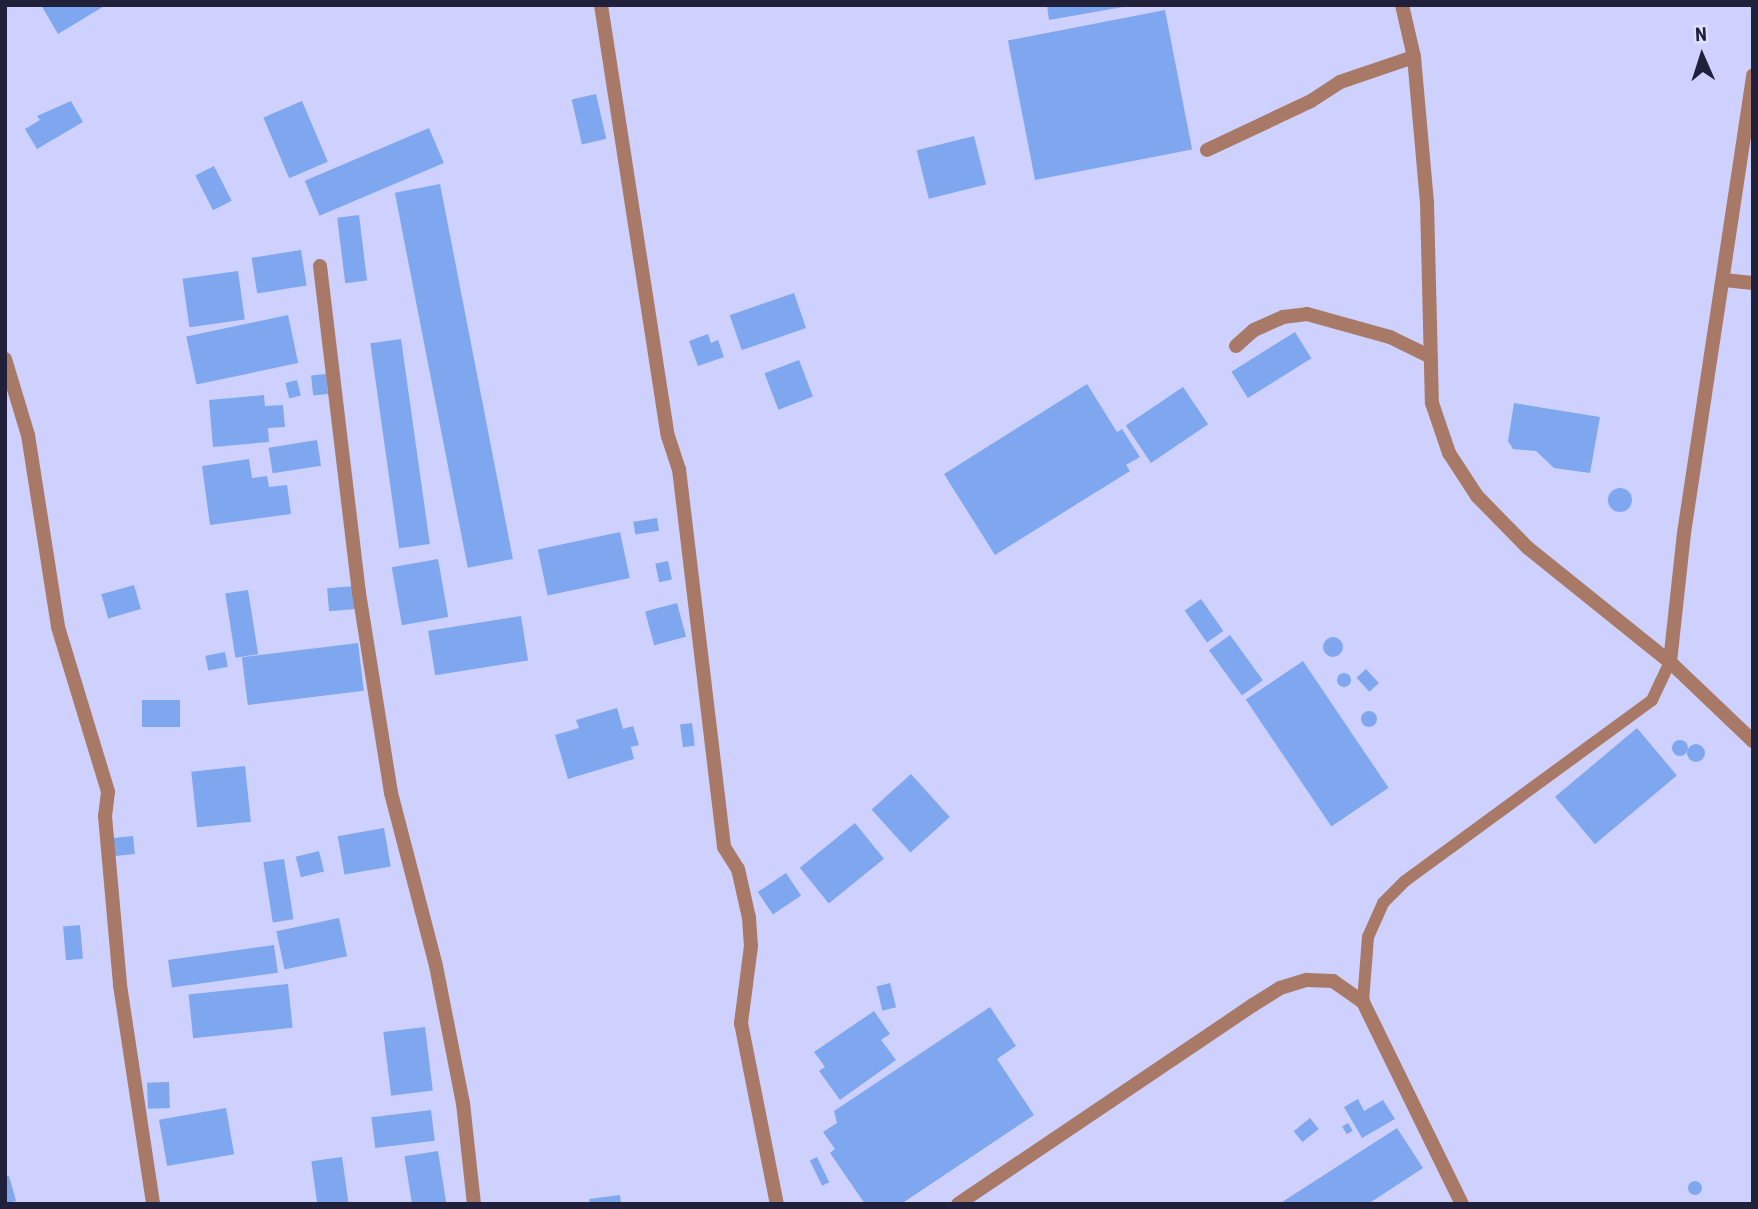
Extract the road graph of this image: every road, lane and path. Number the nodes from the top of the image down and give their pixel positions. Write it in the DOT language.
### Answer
graph roads {
  1 [pos="601,5"];
  2 [pos="1402,5"];
  3 [pos="1414,57"];
  4 [pos="1753,75"];
  5 [pos="1207,150"];
  6 [pos="320,266"];
  7 [pos="1724,280"];
  8 [pos="1753,284"];
  9 [pos="1236,346"];
  10 [pos="1429,356"];
  11 [pos="5,359"];
  12 [pos="1670,662"];
  13 [pos="1753,741"];
  14 [pos="1363,1002"];
  15 [pos="153,1204"];
  16 [pos="474,1204"];
  17 [pos="777,1204"];
  18 [pos="958,1204"];
  19 [pos="1462,1204"];
  1 -- 17 [label="street"];
  2 -- 3 [label="street"];
  3 -- 5 [label="street"];
  3 -- 10 [label="street"];
  4 -- 7 [label="street"];
  6 -- 16 [label="street"];
  7 -- 8 [label="street"];
  7 -- 12 [label="street"];
  9 -- 10 [label="street"];
  10 -- 12 [label="street"];
  11 -- 15 [label="street"];
  12 -- 13 [label="street"];
  12 -- 14 [label="lane"];
  14 -- 18 [label="street"];
  14 -- 19 [label="street"];
}
